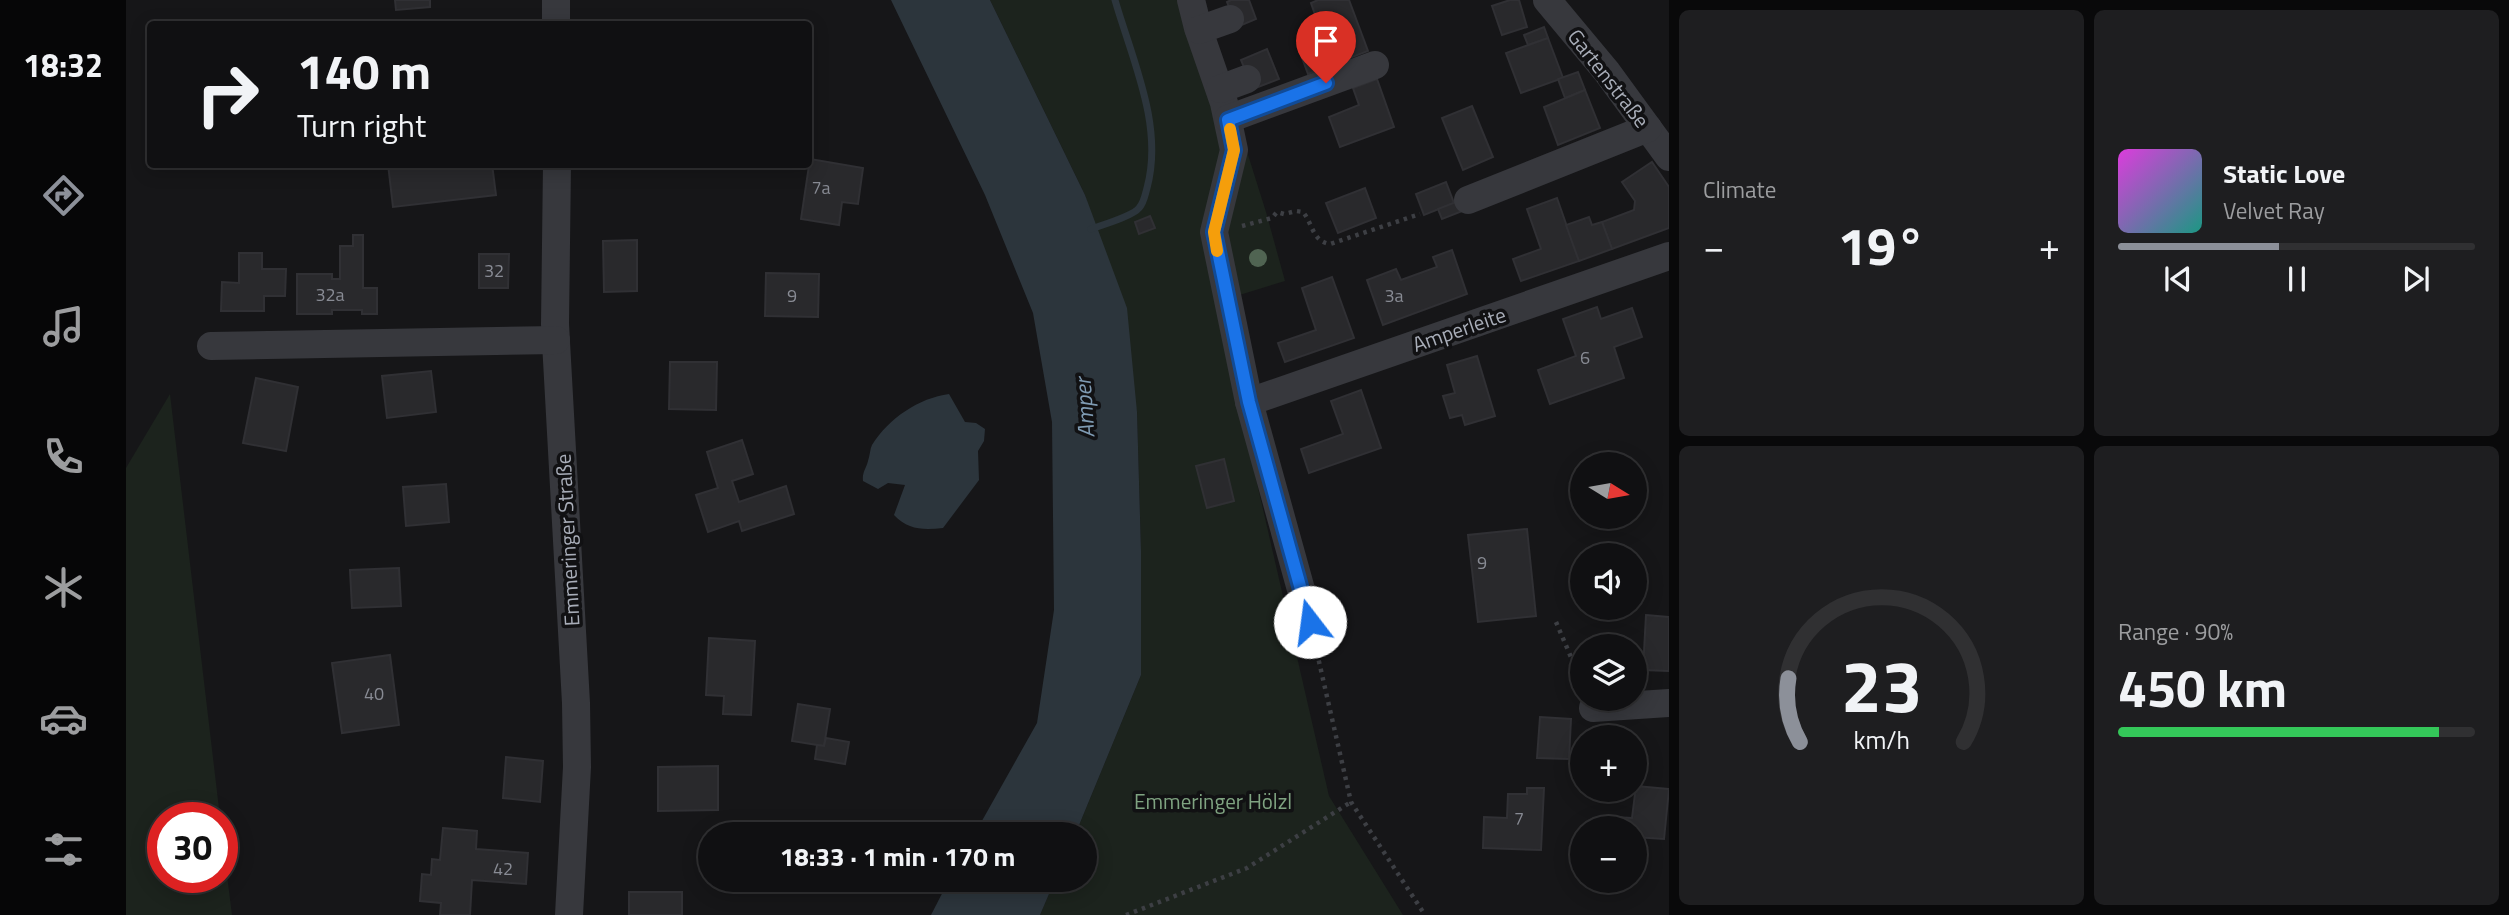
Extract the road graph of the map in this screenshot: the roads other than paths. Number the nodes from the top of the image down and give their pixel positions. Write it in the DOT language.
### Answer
graph roads {
  1 [pos="556,0"];
  2 [pos="1191,0"];
  3 [pos="1547,0"];
  4 [pos="1230,19"];
  5 [pos="556,21"];
  6 [pos="1199,30"];
  7 [pos="1375,65"];
  8 [pos="1247,79"];
  9 [pos="1220,89"];
  10 [pos="1228,120"];
  11 [pos="1648,128"];
  12 [pos="1669,157"];
  13 [pos="557,168"];
  14 [pos="1468,200"];
  15 [pos="1669,256"];
  16 [pos="556,340"];
  17 [pos="211,346"];
  18 [pos="1249,402"];
  19 [pos="1310,622"];
  20 [pos="1647,702"];
  21 [pos="1669,704"];
  22 [pos="569,915"];
  1 -- 5 [label="street"];
  2 -- 6 [label="street"];
  3 -- 11 [label="street, Gartenstraße"];
  4 -- 6 [label="street"];
  6 -- 9 [label="street"];
  7 -- 10 [label="street"];
  8 -- 9 [label="street"];
  9 -- 10 [label="street"];
  10 -- 18 [label="street"];
  11 -- 12 [label="street, Gartenstraße"];
  11 -- 14 [label="street"];
  13 -- 16 [label="street, Emmeringer Straße"];
  15 -- 18 [label="street, Amperleite"];
  16 -- 17 [label="street"];
  16 -- 22 [label="street, Emmeringer Straße"];
  18 -- 19 [label="street"];
  20 -- 21 [label="street"];
}
